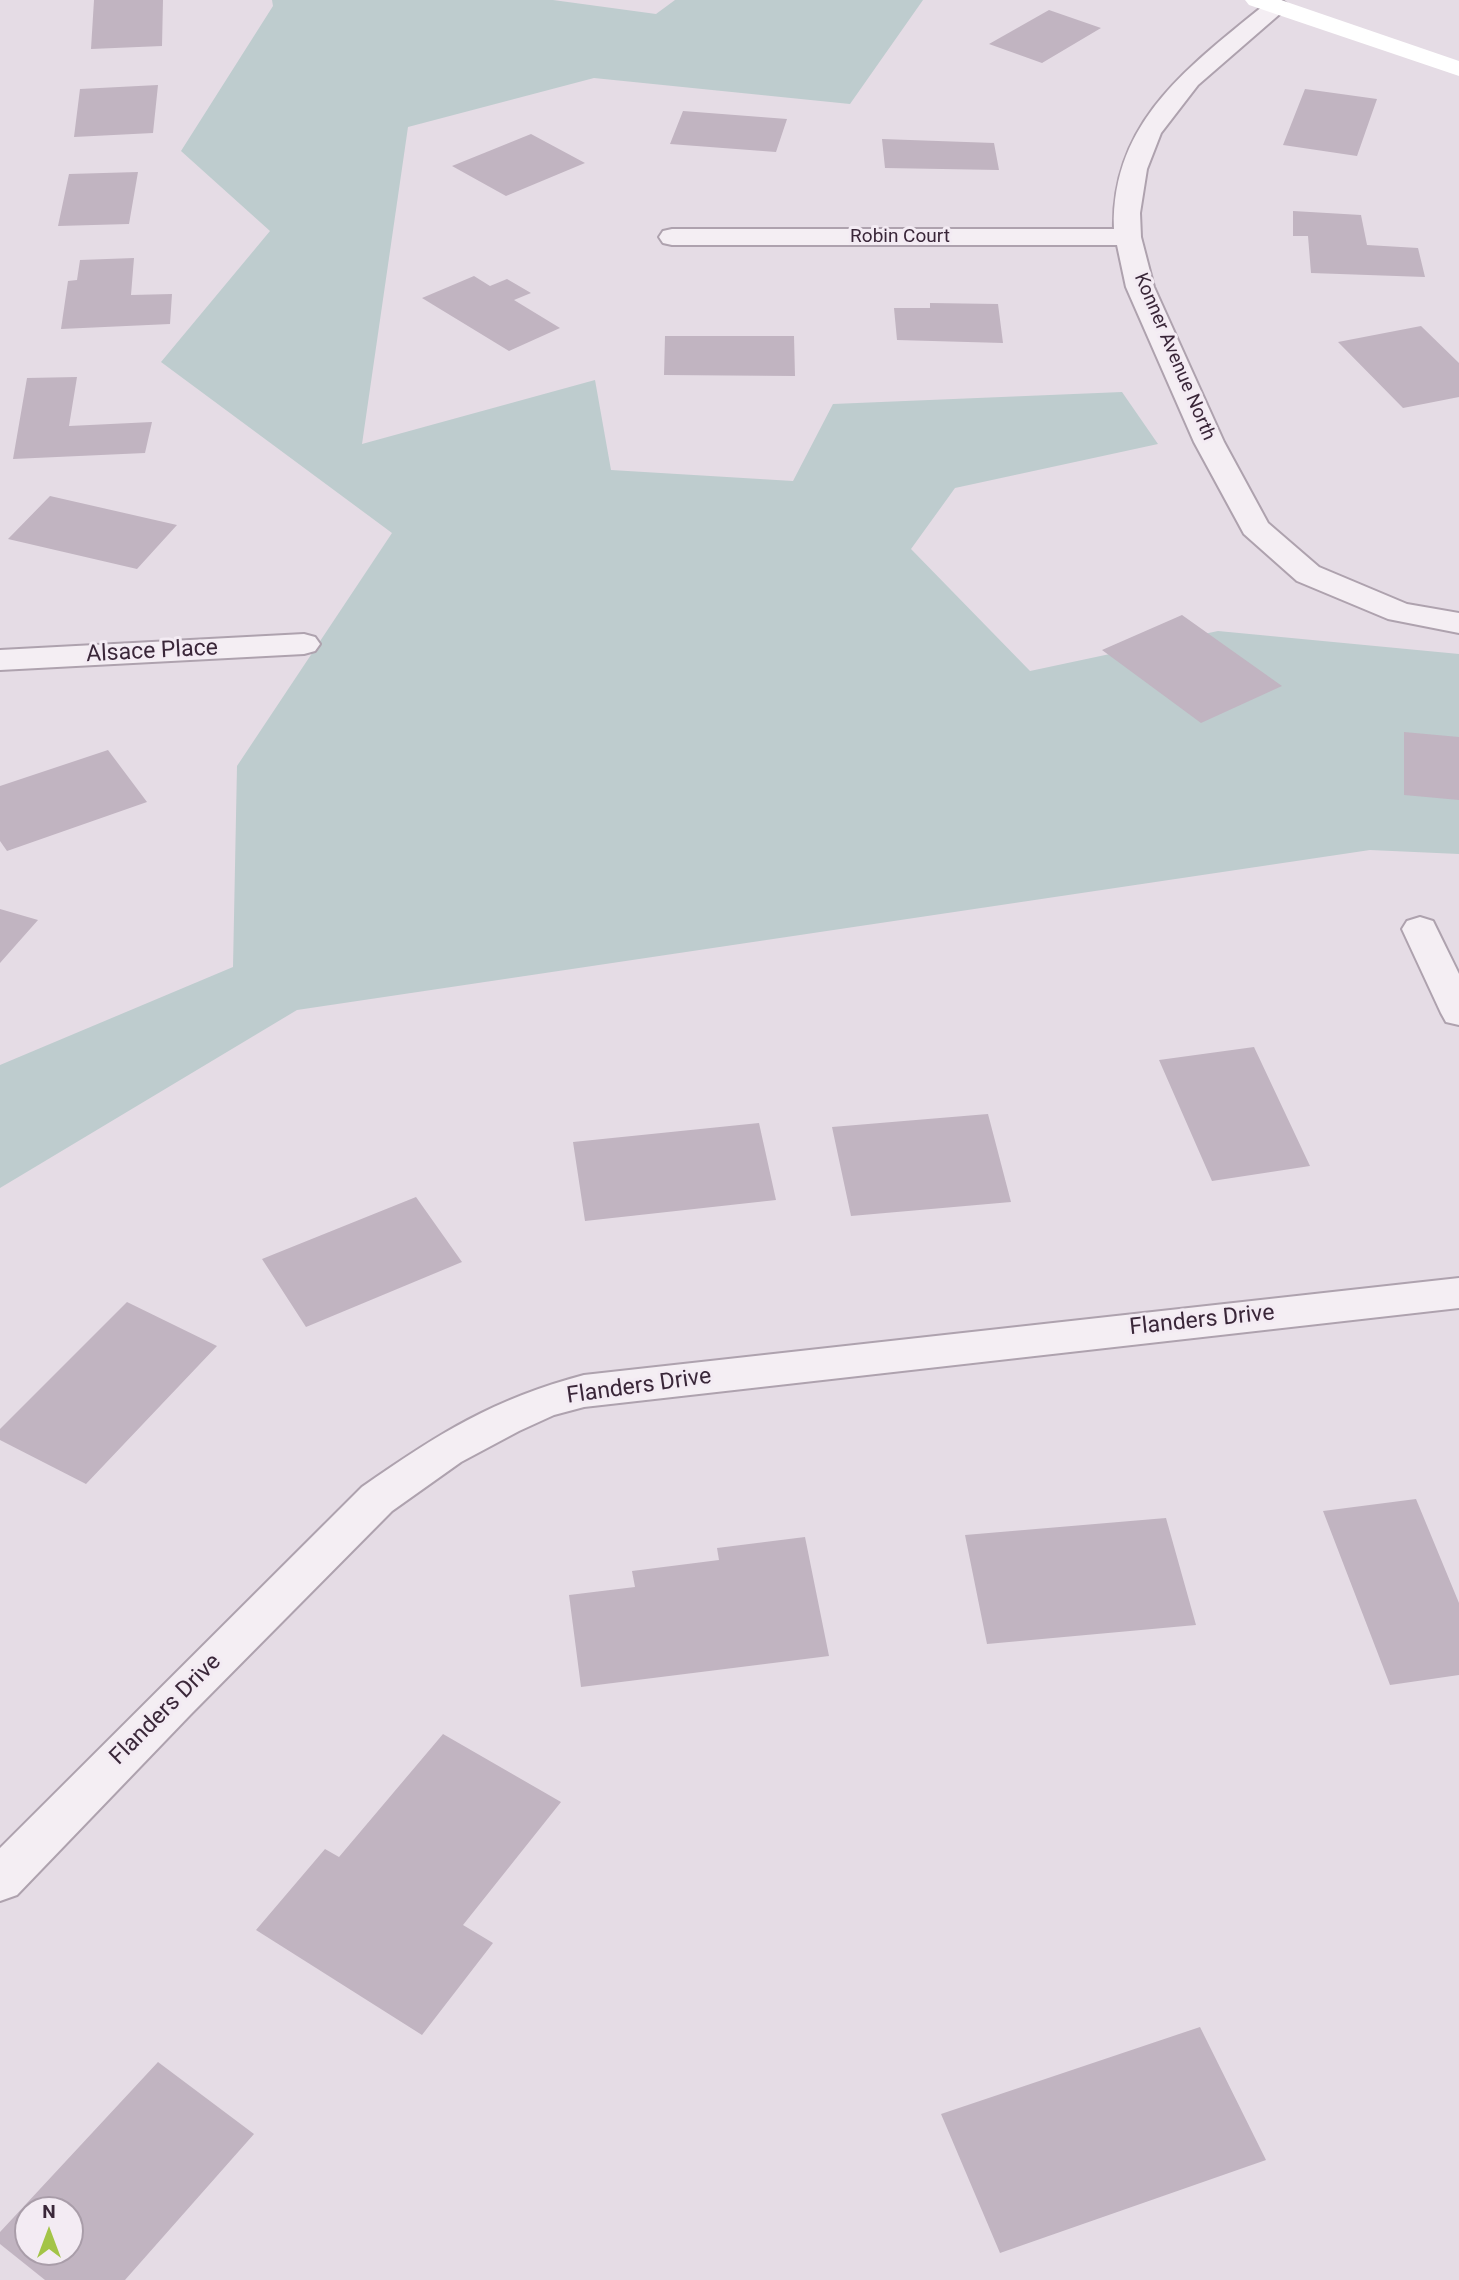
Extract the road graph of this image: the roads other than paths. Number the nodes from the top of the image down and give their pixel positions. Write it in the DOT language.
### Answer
graph roads {
  1 [pos="1267,3"];
  2 [pos="1457,66"];
  3 [pos="672,237"];
  4 [pos="1128,237"];
  5 [pos="1459,623"];
  6 [pos="304,644"];
  7 [pos="0,660"];
  8 [pos="1420,929"];
  9 [pos="1459,1013"];
  10 [pos="1459,1293"];
  11 [pos="0,1880"];
  1 -- 2 [label="street"];
  1 -- 4 [label="street, Konner Avenue North"];
  3 -- 4 [label="street, Robin Court"];
  4 -- 5 [label="street, Konner Avenue North"];
  6 -- 7 [label="street, Alsace Place"];
  8 -- 9 [label="street"];
  10 -- 11 [label="street, Flanders Drive"];
}
